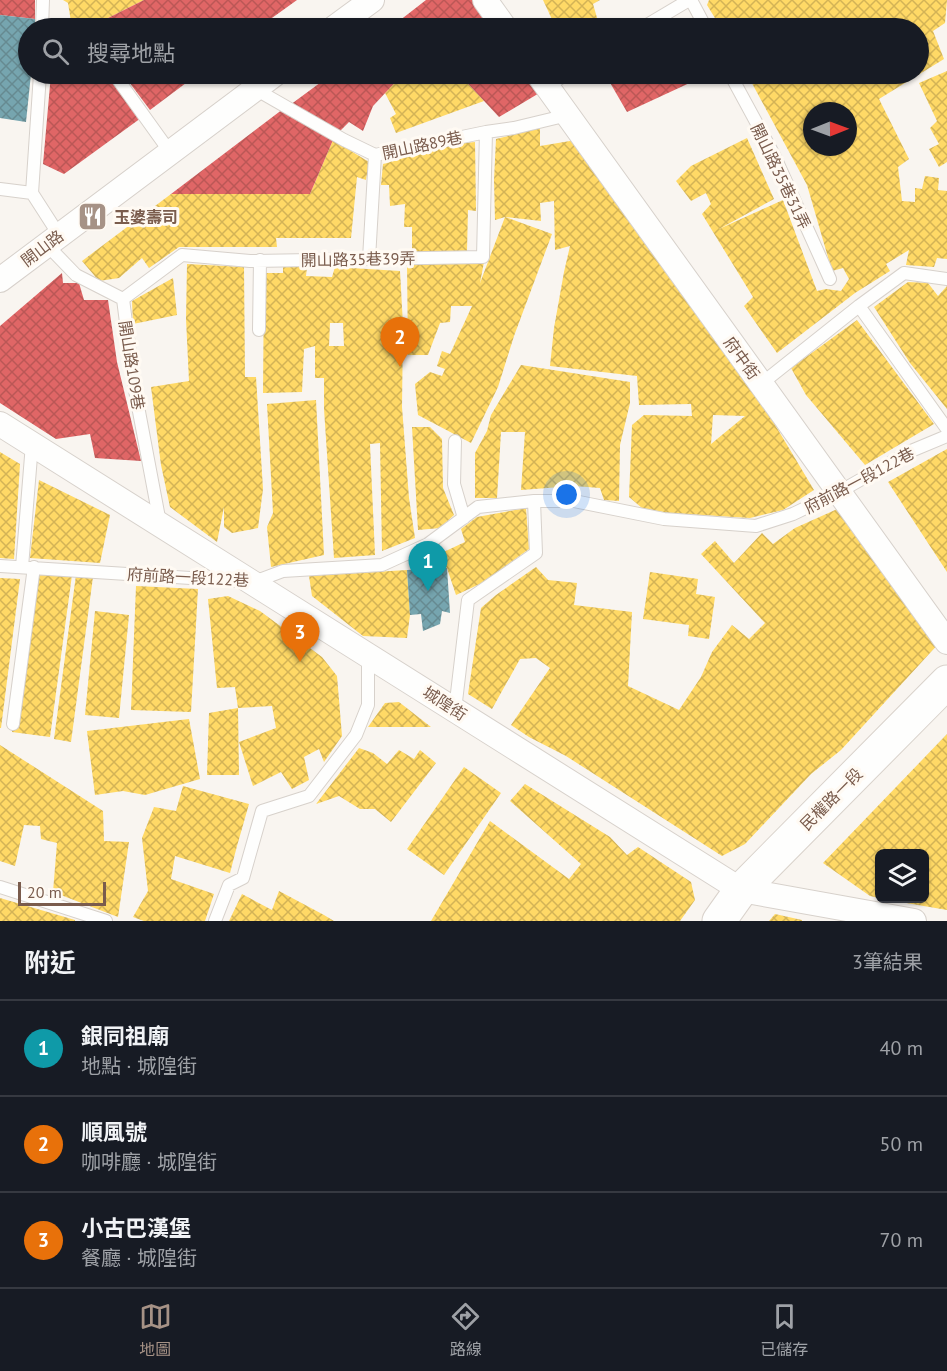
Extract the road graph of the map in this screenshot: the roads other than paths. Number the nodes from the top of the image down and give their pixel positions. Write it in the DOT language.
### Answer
graph roads {
  1 [pos="43,0"];
  2 [pos="485,0"];
  3 [pos="690,0"];
  4 [pos="359,3"];
  5 [pos="42,18"];
  6 [pos="344,18"];
  7 [pos="498,18"];
  8 [pos="659,18"];
  9 [pos="700,18"];
  10 [pos="39,84"];
  11 [pos="121,84"];
  12 [pos="262,84"];
  13 [pos="545,84"];
  14 [pos="735,84"];
  15 [pos="255,89"];
  16 [pos="568,115"];
  17 [pos="486,132"];
  18 [pos="170,152"];
  19 [pos="375,155"];
  20 [pos="0,189"];
  21 [pos="32,193"];
  22 [pos="53,240"];
  23 [pos="369,259"];
  24 [pos="260,260"];
  25 [pos="830,279"];
  26 [pos="947,279"];
  27 [pos="0,280"];
  28 [pos="123,299"];
  29 [pos="860,306"];
  30 [pos="259,330"];
  31 [pos="761,384"];
  32 [pos="0,424"];
  33 [pos="947,429"];
  34 [pos="947,436"];
  35 [pos="455,441"];
  36 [pos="33,443"];
  37 [pos="839,492"];
  38 [pos="534,501"];
  39 [pos="464,518"];
  40 [pos="160,523"];
  41 [pos="0,566"];
  42 [pos="28,567"];
  43 [pos="254,582"];
  44 [pos="947,642"];
  45 [pos="368,654"];
  46 [pos="947,682"];
  47 [pos="455,710"];
  48 [pos="13,724"];
  49 [pos="0,887"];
  50 [pos="741,890"];
  51 [pos="106,921"];
  52 [pos="215,921"];
  53 [pos="719,921"];
  54 [pos="914,921"];
  1 -- 5 [label="lane"];
  2 -- 7 [label="street"];
  3 -- 8 [label="lane"];
  3 -- 9 [label="lane"];
  4 -- 6 [label="street"];
  10 -- 21 [label="lane"];
  11 -- 18 [label="lane"];
  12 -- 15 [label="street, 開山路"];
  13 -- 16 [label="street, 府中街"];
  14 -- 25 [label="lane, 開山路35巷31弄"];
  15 -- 18 [label="street, 開山路"];
  15 -- 19 [label="lane, 開山路89巷"];
  16 -- 17 [label="lane, 開山路89巷"];
  16 -- 31 [label="street, 府中街"];
  17 -- 19 [label="lane, 開山路89巷"];
  17 -- 23 [label="lane, 開山路35巷39弄"];
  18 -- 22 [label="street, 開山路"];
  19 -- 23 [label="lane"];
  20 -- 21 [label="lane"];
  21 -- 22 [label="lane, 開山路109巷"];
  22 -- 27 [label="street, 開山路"];
  22 -- 28 [label="lane, 開山路109巷"];
  23 -- 24 [label="lane, 開山路35巷39弄"];
  24 -- 28 [label="lane, 開山路35巷39弄"];
  24 -- 30 [label="lane"];
  26 -- 29 [label="lane"];
  28 -- 40 [label="lane, 開山路109巷"];
  29 -- 31 [label="lane"];
  29 -- 33 [label="lane"];
  31 -- 37 [label="street, 府中街"];
  32 -- 36 [label="street, 城隍街"];
  34 -- 37 [label="lane, 府前路一段122巷"];
  35 -- 39 [label="lane"];
  36 -- 40 [label="street, 城隍街"];
  36 -- 42 [label="lane"];
  37 -- 38 [label="lane, 府前路一段122巷"];
  37 -- 44 [label="street, 府中街"];
  38 -- 39 [label="lane, 府前路一段122巷"];
  38 -- 47 [label="lane"];
  39 -- 43 [label="lane, 府前路一段122巷"];
  40 -- 43 [label="street, 城隍街"];
  41 -- 42 [label="lane, 府前路一段122巷"];
  42 -- 43 [label="lane, 府前路一段122巷"];
  42 -- 48 [label="lane"];
  43 -- 45 [label="street, 城隍街"];
  45 -- 47 [label="street, 城隍街"];
  45 -- 52 [label="lane"];
  46 -- 50 [label="street, 民權路一段"];
  47 -- 50 [label="street, 城隍街"];
  49 -- 51 [label="lane"];
  50 -- 53 [label="street, 民權路一段"];
  50 -- 54 [label="street, 城隍街"];
}
